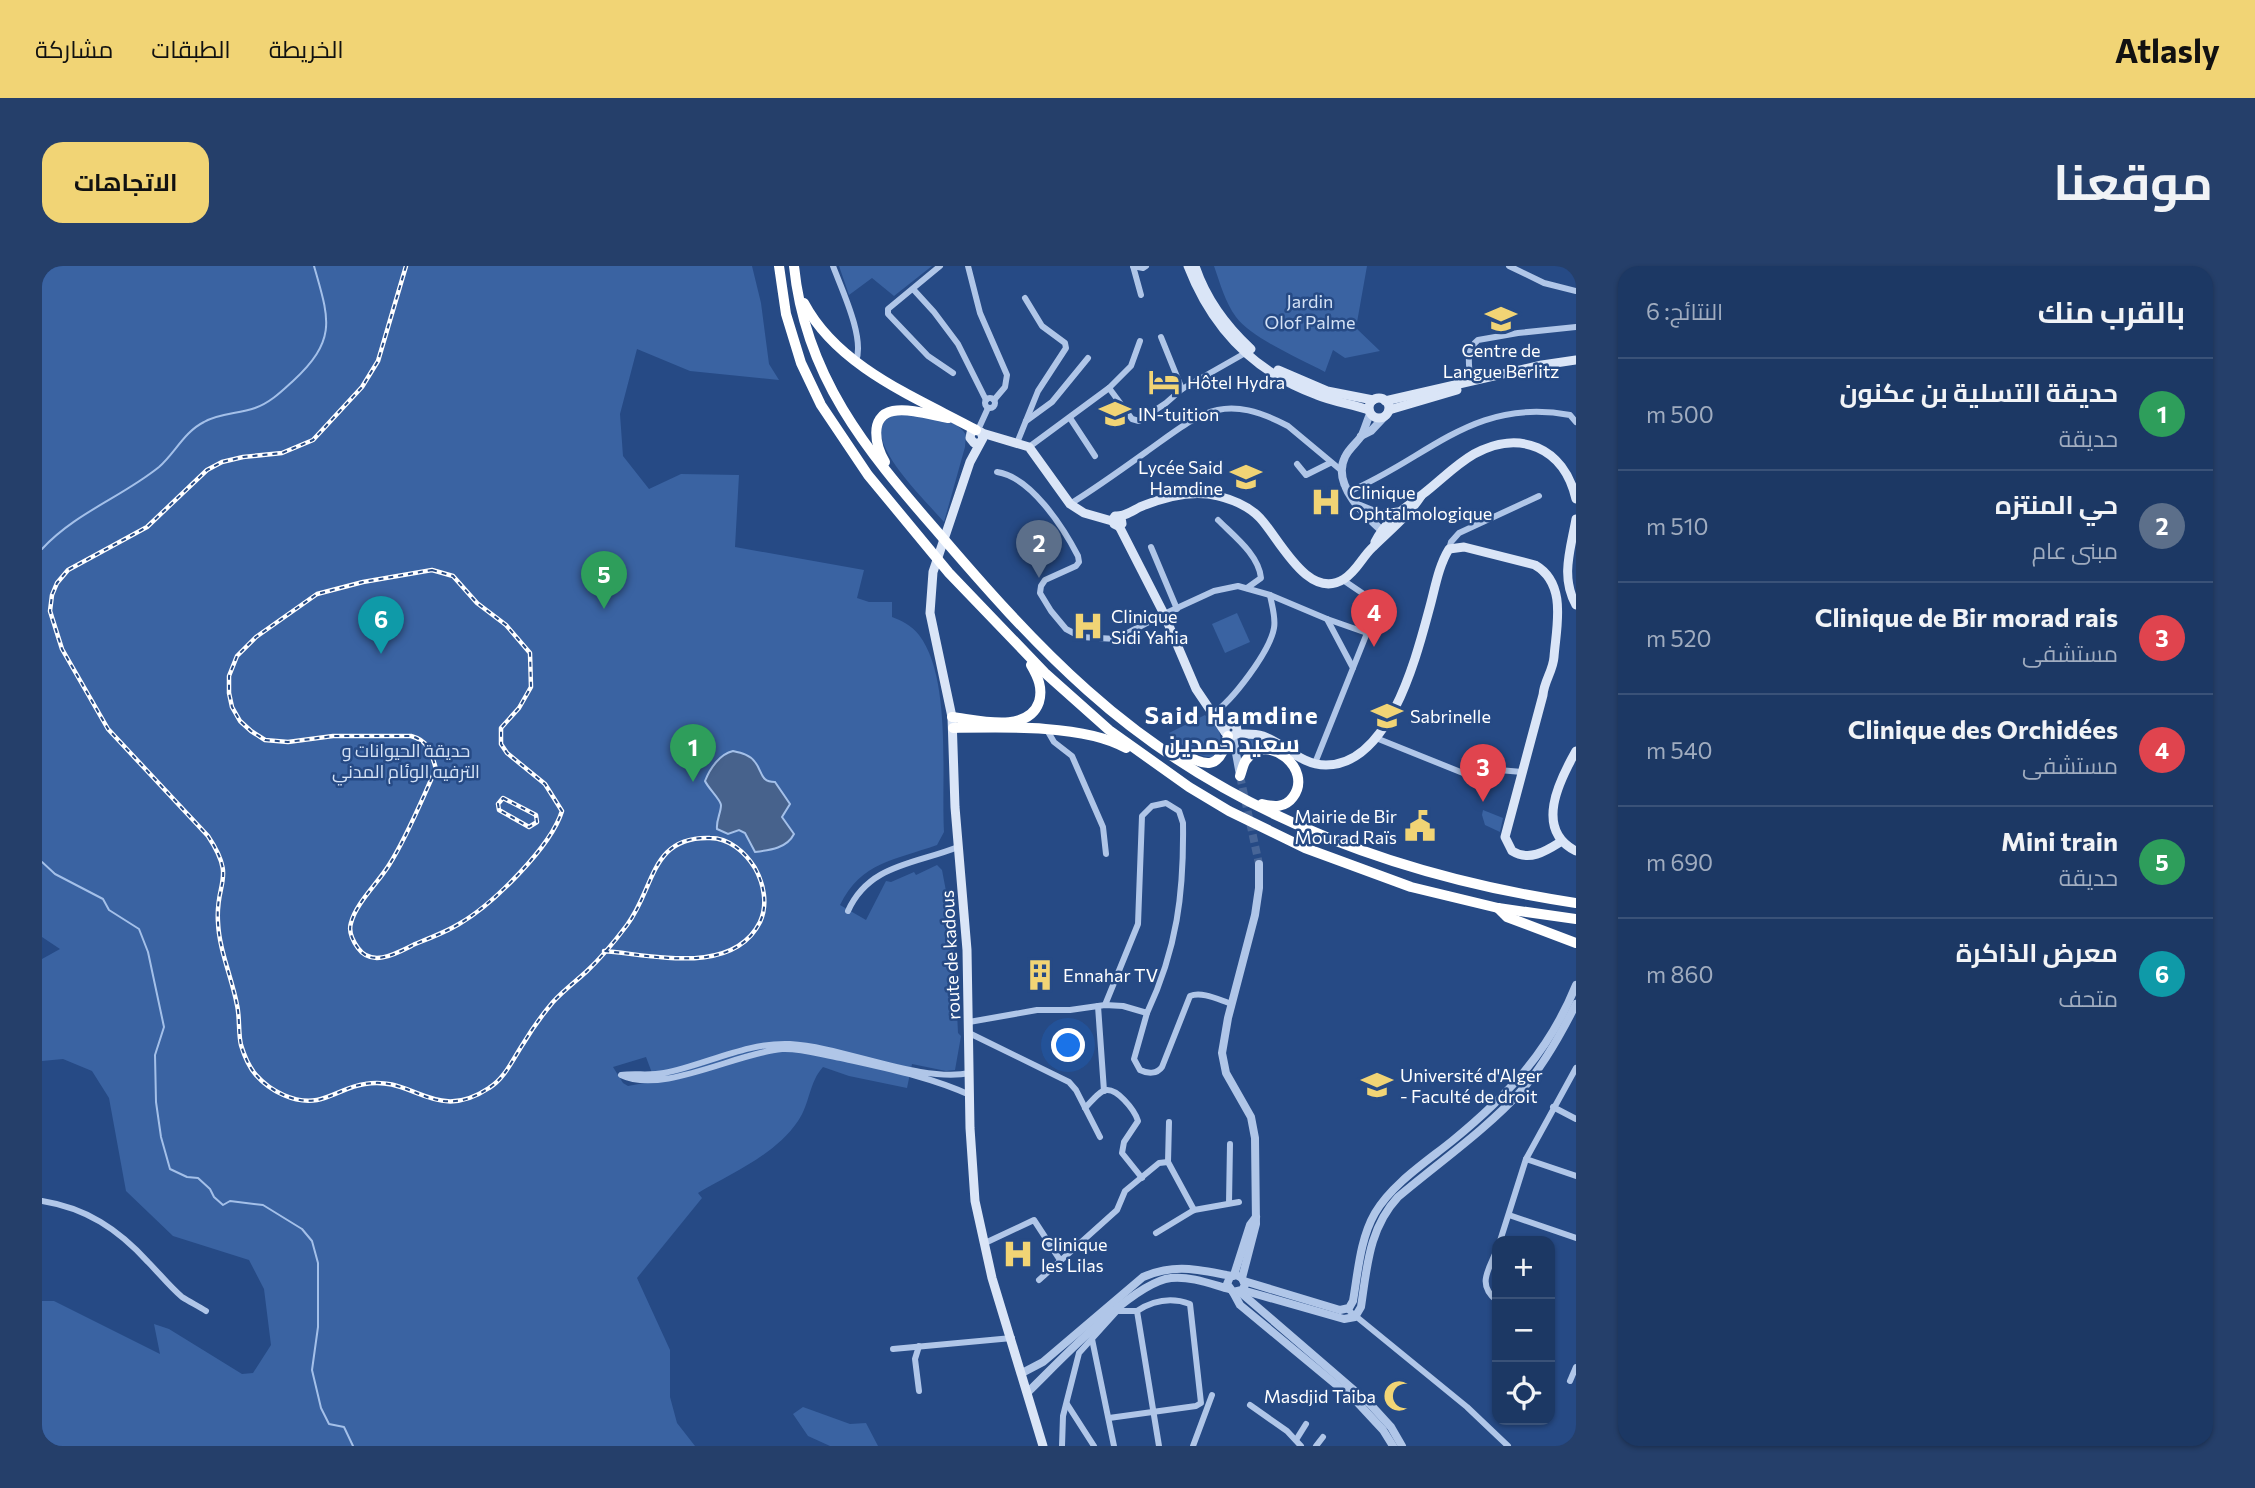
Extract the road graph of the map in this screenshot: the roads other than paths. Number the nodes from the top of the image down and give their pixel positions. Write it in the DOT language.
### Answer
graph roads {
  1 [pos="779,266"];
  2 [pos="794,266"];
  3 [pos="834,266"];
  4 [pos="940,266"];
  5 [pos="1133,266"];
  6 [pos="1146,266"];
  7 [pos="1188,266"];
  8 [pos="1195,266"];
  9 [pos="1509,266"];
  10 [pos="969,267"];
  11 [pos="796,289"];
  12 [pos="913,289"];
  13 [pos="1576,291"];
  14 [pos="1141,295"];
  15 [pos="1025,298"];
  16 [pos="1576,327"];
  17 [pos="1161,337"];
  18 [pos="1140,341"];
  19 [pos="1237,345"];
  20 [pos="1247,352"];
  21 [pos="1088,358"];
  22 [pos="1233,360"];
  23 [pos="1576,360"];
  24 [pos="856,361"];
  25 [pos="1576,366"];
  26 [pos="953,373"];
  27 [pos="1471,382"];
  28 [pos="1109,388"];
  29 [pos="1182,388"];
  30 [pos="986,400"];
  31 [pos="994,400"];
  32 [pos="1373,400"];
  33 [pos="988,408"];
  34 [pos="1387,409"];
  35 [pos="1369,412"];
  36 [pos="1070,418"];
  37 [pos="1026,421"];
  38 [pos="1576,422"];
  39 [pos="977,436"];
  40 [pos="1361,436"];
  41 [pos="1017,443"];
  42 [pos="1029,447"];
  43 [pos="1095,456"];
  44 [pos="1330,463"];
  45 [pos="1297,464"];
  46 [pos="997,471"];
  47 [pos="1342,471"];
  48 [pos="1349,494"];
  49 [pos="1420,496"];
  50 [pos="1539,496"];
  51 [pos="1576,499"];
  52 [pos="1070,505"];
  53 [pos="1358,505"];
  54 [pos="1390,519"];
  55 [pos="1576,519"];
  56 [pos="1218,520"];
  57 [pos="1117,521"];
  58 [pos="930,524"];
  59 [pos="1378,535"];
  60 [pos="1151,547"];
  61 [pos="1449,549"];
  62 [pos="1343,580"];
  63 [pos="1247,588"];
  64 [pos="1270,595"];
  65 [pos="1368,597"];
  66 [pos="1576,605"];
  67 [pos="1379,608"];
  68 [pos="1177,610"];
  69 [pos="1164,614"];
  70 [pos="994,619"];
  71 [pos="1327,619"];
  72 [pos="1367,633"];
  73 [pos="1353,668"];
  74 [pos="1212,714"];
  75 [pos="952,723"];
  76 [pos="1047,730"];
  77 [pos="1231,731"];
  78 [pos="1376,738"];
  79 [pos="1154,743"];
  80 [pos="1576,751"];
  81 [pos="1573,761"];
  82 [pos="1315,763"];
  83 [pos="1169,772"];
  84 [pos="1522,772"];
  85 [pos="1240,776"];
  86 [pos="1248,801"];
  87 [pos="1562,841"];
  88 [pos="958,847"];
  89 [pos="1576,851"];
  90 [pos="1106,854"];
  91 [pos="1259,864"];
  92 [pos="1576,903"];
  93 [pos="1498,908"];
  94 [pos="848,911"];
  95 [pos="1576,919"];
  96 [pos="1576,943"];
  97 [pos="1576,985"];
  98 [pos="1232,1004"];
  99 [pos="1576,1004"];
  100 [pos="1101,1006"];
  101 [pos="1147,1013"];
  102 [pos="969,1021"];
  103 [pos="969,1033"];
  104 [pos="1576,1068"];
  105 [pos="970,1073"];
  106 [pos="1104,1091"];
  107 [pos="970,1095"];
  108 [pos="1553,1107"];
  109 [pos="1085,1108"];
  110 [pos="1576,1119"];
  111 [pos="1169,1122"];
  112 [pos="1100,1137"];
  113 [pos="1230,1144"];
  114 [pos="1526,1159"];
  115 [pos="1168,1162"];
  116 [pos="1576,1176"];
  117 [pos="1142,1178"];
  118 [pos="42,1201"];
  119 [pos="1239,1202"];
  120 [pos="1230,1203"];
  121 [pos="1194,1210"];
  122 [pos="1508,1214"];
  123 [pos="1156,1233"];
  124 [pos="1501,1236"];
  125 [pos="1576,1238"];
  126 [pos="985,1243"];
  127 [pos="1060,1260"];
  128 [pos="1492,1264"];
  129 [pos="1039,1280"];
  130 [pos="1237,1284"];
  131 [pos="1492,1296"];
  132 [pos="1346,1309"];
  133 [pos="206,1311"];
  134 [pos="1137,1311"];
  135 [pos="1354,1317"];
  136 [pos="1012,1338"];
  137 [pos="1092,1339"];
  138 [pos="919,1346"];
  139 [pos="893,1349"];
  140 [pos="1576,1367"];
  141 [pos="1022,1373"];
  142 [pos="1570,1381"];
  143 [pos="919,1391"];
  144 [pos="1028,1392"];
  145 [pos="1212,1395"];
  146 [pos="1067,1404"];
  147 [pos="1250,1405"];
  148 [pos="1154,1411"];
  149 [pos="1109,1418"];
  150 [pos="1306,1424"];
  151 [pos="1323,1437"];
  152 [pos="1296,1440"];
  153 [pos="1504,1445"];
  154 [pos="1043,1446"];
  155 [pos="1062,1446"];
  156 [pos="1092,1446"];
  157 [pos="1114,1446"];
  158 [pos="1159,1446"];
  159 [pos="1194,1446"];
  160 [pos="1301,1446"];
  161 [pos="1316,1446"];
  162 [pos="1392,1446"];
  163 [pos="1402,1446"];
  1 -- 70 [label="highway"];
  2 -- 11 [label="highway"];
  3 -- 24 [label="street"];
  4 -- 12 [label="street"];
  5 -- 6 [label="street"];
  5 -- 14 [label="street"];
  7 -- 19 [label="main road"];
  8 -- 32 [label="main road"];
  9 -- 13 [label="street"];
  10 -- 31 [label="street"];
  11 -- 24 [label="highway"];
  11 -- 58 [label="highway"];
  12 -- 26 [label="street"];
  12 -- 30 [label="street"];
  15 -- 37 [label="street"];
  16 -- 27 [label="street"];
  17 -- 29 [label="street"];
  18 -- 28 [label="street"];
  19 -- 20 [label="main road"];
  19 -- 22 [label="street"];
  20 -- 22 [label="street"];
  20 -- 35 [label="main road"];
  21 -- 37 [label="street"];
  22 -- 29 [label="street"];
  23 -- 27 [label="main road"];
  24 -- 39 [label="highway"];
  25 -- 34 [label="main road"];
  27 -- 34 [label="main road"];
  28 -- 29 [label="street"];
  28 -- 36 [label="street"];
  30 -- 31 [label="street"];
  30 -- 33 [label="street"];
  31 -- 33 [label="street"];
  32 -- 34 [label="main road"];
  32 -- 35 [label="main road"];
  33 -- 39 [label="street"];
  34 -- 35 [label="main road"];
  34 -- 40 [label="street"];
  35 -- 40 [label="street"];
  36 -- 42 [label="street"];
  36 -- 43 [label="street"];
  37 -- 41 [label="street"];
  38 -- 48 [label="street"];
  39 -- 41 [label="main road"];
  39 -- 58 [label="highway"];
  39 -- 75 [label="main road, route de kadous"];
  40 -- 47 [label="street"];
  41 -- 42 [label="main road"];
  42 -- 52 [label="main road"];
  44 -- 45 [label="street"];
  44 -- 47 [label="street"];
  44 -- 52 [label="street"];
  46 -- 69 [label="street"];
  47 -- 48 [label="street"];
  48 -- 53 [label="street"];
  49 -- 51 [label="main road"];
  49 -- 54 [label="main road"];
  49 -- 54 [label="main road"];
  50 -- 61 [label="street"];
  52 -- 57 [label="main road"];
  53 -- 54 [label="street"];
  53 -- 59 [label="street"];
  54 -- 59 [label="main road"];
  55 -- 66 [label="main road"];
  56 -- 63 [label="street"];
  57 -- 62 [label="main road"];
  57 -- 69 [label="main road"];
  58 -- 79 [label="highway"];
  59 -- 62 [label="main road"];
  60 -- 68 [label="street"];
  61 -- 78 [label="main road"];
  61 -- 84 [label="main road"];
  62 -- 65 [label="street"];
  63 -- 64 [label="street"];
  63 -- 68 [label="street"];
  64 -- 71 [label="street"];
  64 -- 74 [label="street"];
  67 -- 72 [label="street"];
  68 -- 69 [label="street"];
  69 -- 74 [label="main road"];
  70 -- 75 [label="highway"];
  70 -- 83 [label="highway"];
  71 -- 72 [label="street"];
  71 -- 73 [label="street"];
  72 -- 73 [label="street"];
  73 -- 82 [label="street"];
  74 -- 77 [label="main road"];
  75 -- 76 [label="highway"];
  75 -- 88 [label="main road, route de kadous"];
  76 -- 83 [label="highway"];
  76 -- 90 [label="street"];
  77 -- 79 [label="highway"];
  77 -- 82 [label="main road"];
  77 -- 85 [label="street"];
  78 -- 82 [label="main road"];
  78 -- 84 [label="street"];
  79 -- 86 [label="highway"];
  80 -- 81 [label="main road"];
  81 -- 87 [label="main road"];
  83 -- 93 [label="highway"];
  84 -- 87 [label="main road"];
  85 -- 86 [label="highway"];
  86 -- 92 [label="highway"];
  87 -- 89 [label="main road"];
  88 -- 94 [label="street"];
  88 -- 102 [label="main road, route de kadous"];
  91 -- 98 [label="street"];
  93 -- 95 [label="highway"];
  93 -- 96 [label="highway"];
  97 -- 132 [label="street"];
  98 -- 101 [label="street"];
  98 -- 130 [label="street"];
  99 -- 135 [label="street"];
  100 -- 101 [label="street"];
  100 -- 101 [label="street"];
  100 -- 102 [label="street"];
  100 -- 106 [label="street"];
  102 -- 103 [label="main road, route de kadous"];
  103 -- 105 [label="main road, route de kadous"];
  103 -- 109 [label="street"];
  104 -- 108 [label="street"];
  105 -- 107 [label="main road, route de kadous"];
  105 -- 107 [label="street"];
  106 -- 109 [label="street"];
  106 -- 117 [label="street"];
  107 -- 126 [label="main road, route de kadous"];
  108 -- 110 [label="street"];
  108 -- 114 [label="street"];
  109 -- 112 [label="street"];
  111 -- 115 [label="street"];
  113 -- 120 [label="street"];
  114 -- 116 [label="street"];
  114 -- 122 [label="street"];
  115 -- 117 [label="street"];
  115 -- 121 [label="street"];
  117 -- 127 [label="street"];
  118 -- 133 [label="street"];
  119 -- 120 [label="street"];
  120 -- 121 [label="street"];
  121 -- 123 [label="street"];
  122 -- 124 [label="street"];
  122 -- 125 [label="street"];
  126 -- 127 [label="street"];
  126 -- 136 [label="main road, route de kadous"];
  127 -- 129 [label="street"];
  128 -- 131 [label="street"];
  130 -- 132 [label="street"];
  130 -- 135 [label="street"];
  130 -- 141 [label="street"];
  130 -- 144 [label="street"];
  130 -- 162 [label="street"];
  130 -- 163 [label="street"];
  132 -- 135 [label="street"];
  134 -- 137 [label="street"];
  134 -- 148 [label="street"];
  134 -- 148 [label="street"];
  135 -- 153 [label="street"];
  136 -- 138 [label="street"];
  136 -- 141 [label="main road, route de kadous"];
  137 -- 146 [label="street"];
  137 -- 149 [label="street"];
  138 -- 139 [label="street"];
  138 -- 143 [label="street"];
  140 -- 142 [label="street"];
  141 -- 144 [label="main road, route de kadous"];
  144 -- 154 [label="main road, route de kadous"];
  145 -- 159 [label="street"];
  146 -- 155 [label="street"];
  146 -- 156 [label="street"];
  147 -- 152 [label="street"];
  148 -- 149 [label="street"];
  148 -- 158 [label="street"];
  149 -- 157 [label="street"];
  150 -- 152 [label="street"];
  151 -- 161 [label="street"];
  152 -- 160 [label="street"];
}
